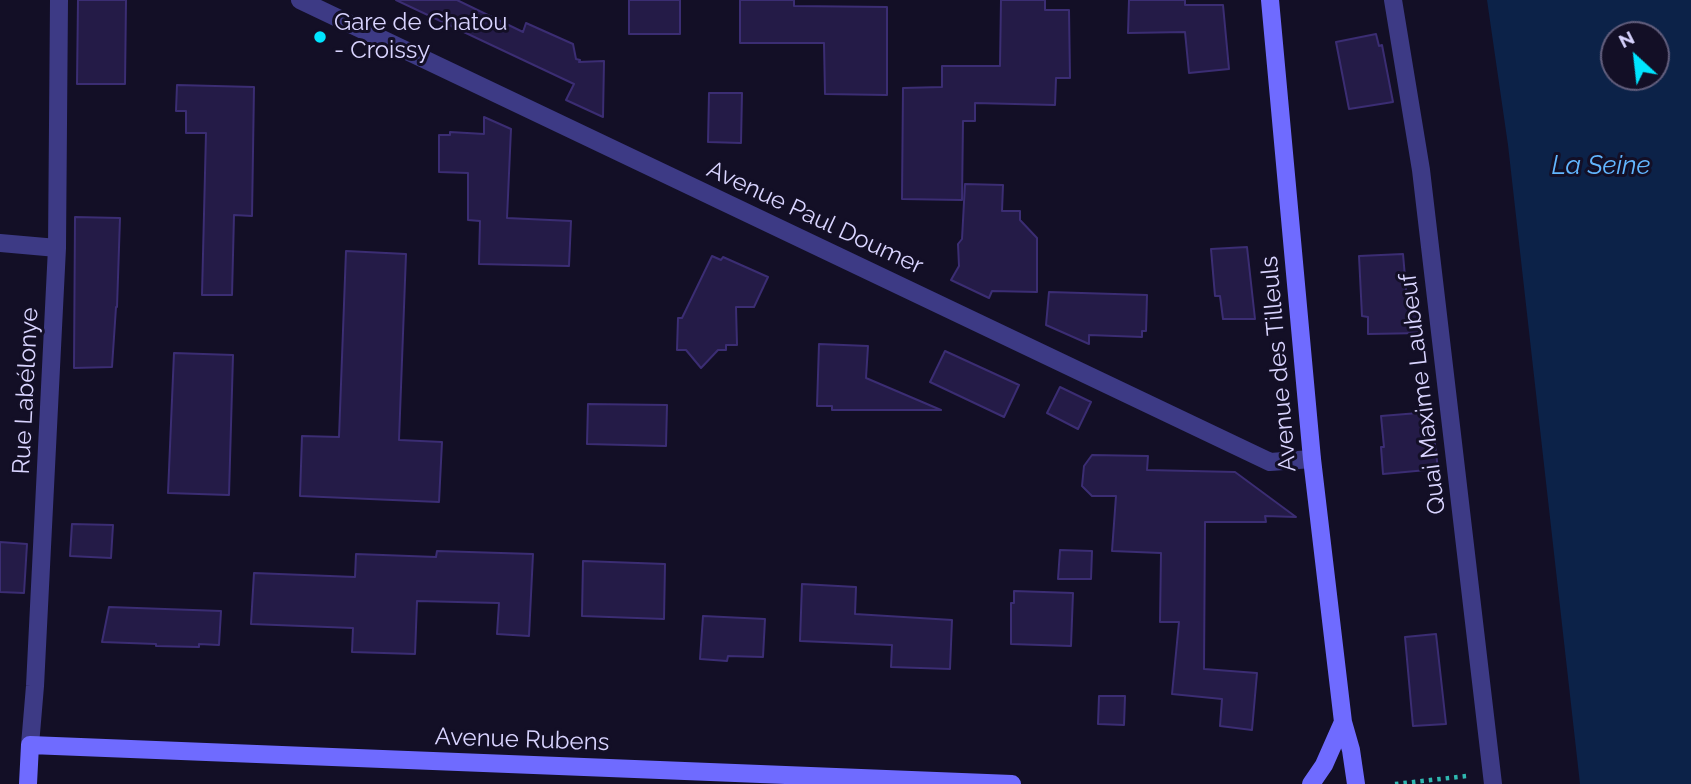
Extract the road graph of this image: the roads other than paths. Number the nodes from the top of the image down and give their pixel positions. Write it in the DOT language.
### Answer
graph roads {
  1 [pos="59,0"];
  2 [pos="300,0"];
  3 [pos="1270,0"];
  4 [pos="1393,0"];
  5 [pos="0,243"];
  6 [pos="57,248"];
  7 [pos="1312,459"];
  8 [pos="1343,722"];
  9 [pos="30,745"];
  10 [pos="1492,779"];
  11 [pos="28,784"];
  12 [pos="1012,784"];
  13 [pos="1311,784"];
  14 [pos="1356,784"];
  1 -- 6 [label="street, Rue Labélonye"];
  2 -- 7 [label="street, Avenue Paul Doumer"];
  3 -- 7 [label="main road, Avenue des Tilleuls"];
  4 -- 10 [label="street, Quai Maxime Laubeuf"];
  5 -- 6 [label="street"];
  6 -- 9 [label="street, Rue Labélonye"];
  7 -- 8 [label="main road, Avenue des Tilleuls"];
  8 -- 13 [label="main road"];
  8 -- 14 [label="main road, Avenue des Tilleuls"];
  9 -- 11 [label="main road, Rue Labélonye"];
  9 -- 12 [label="main road, Avenue Rubens"];
}
